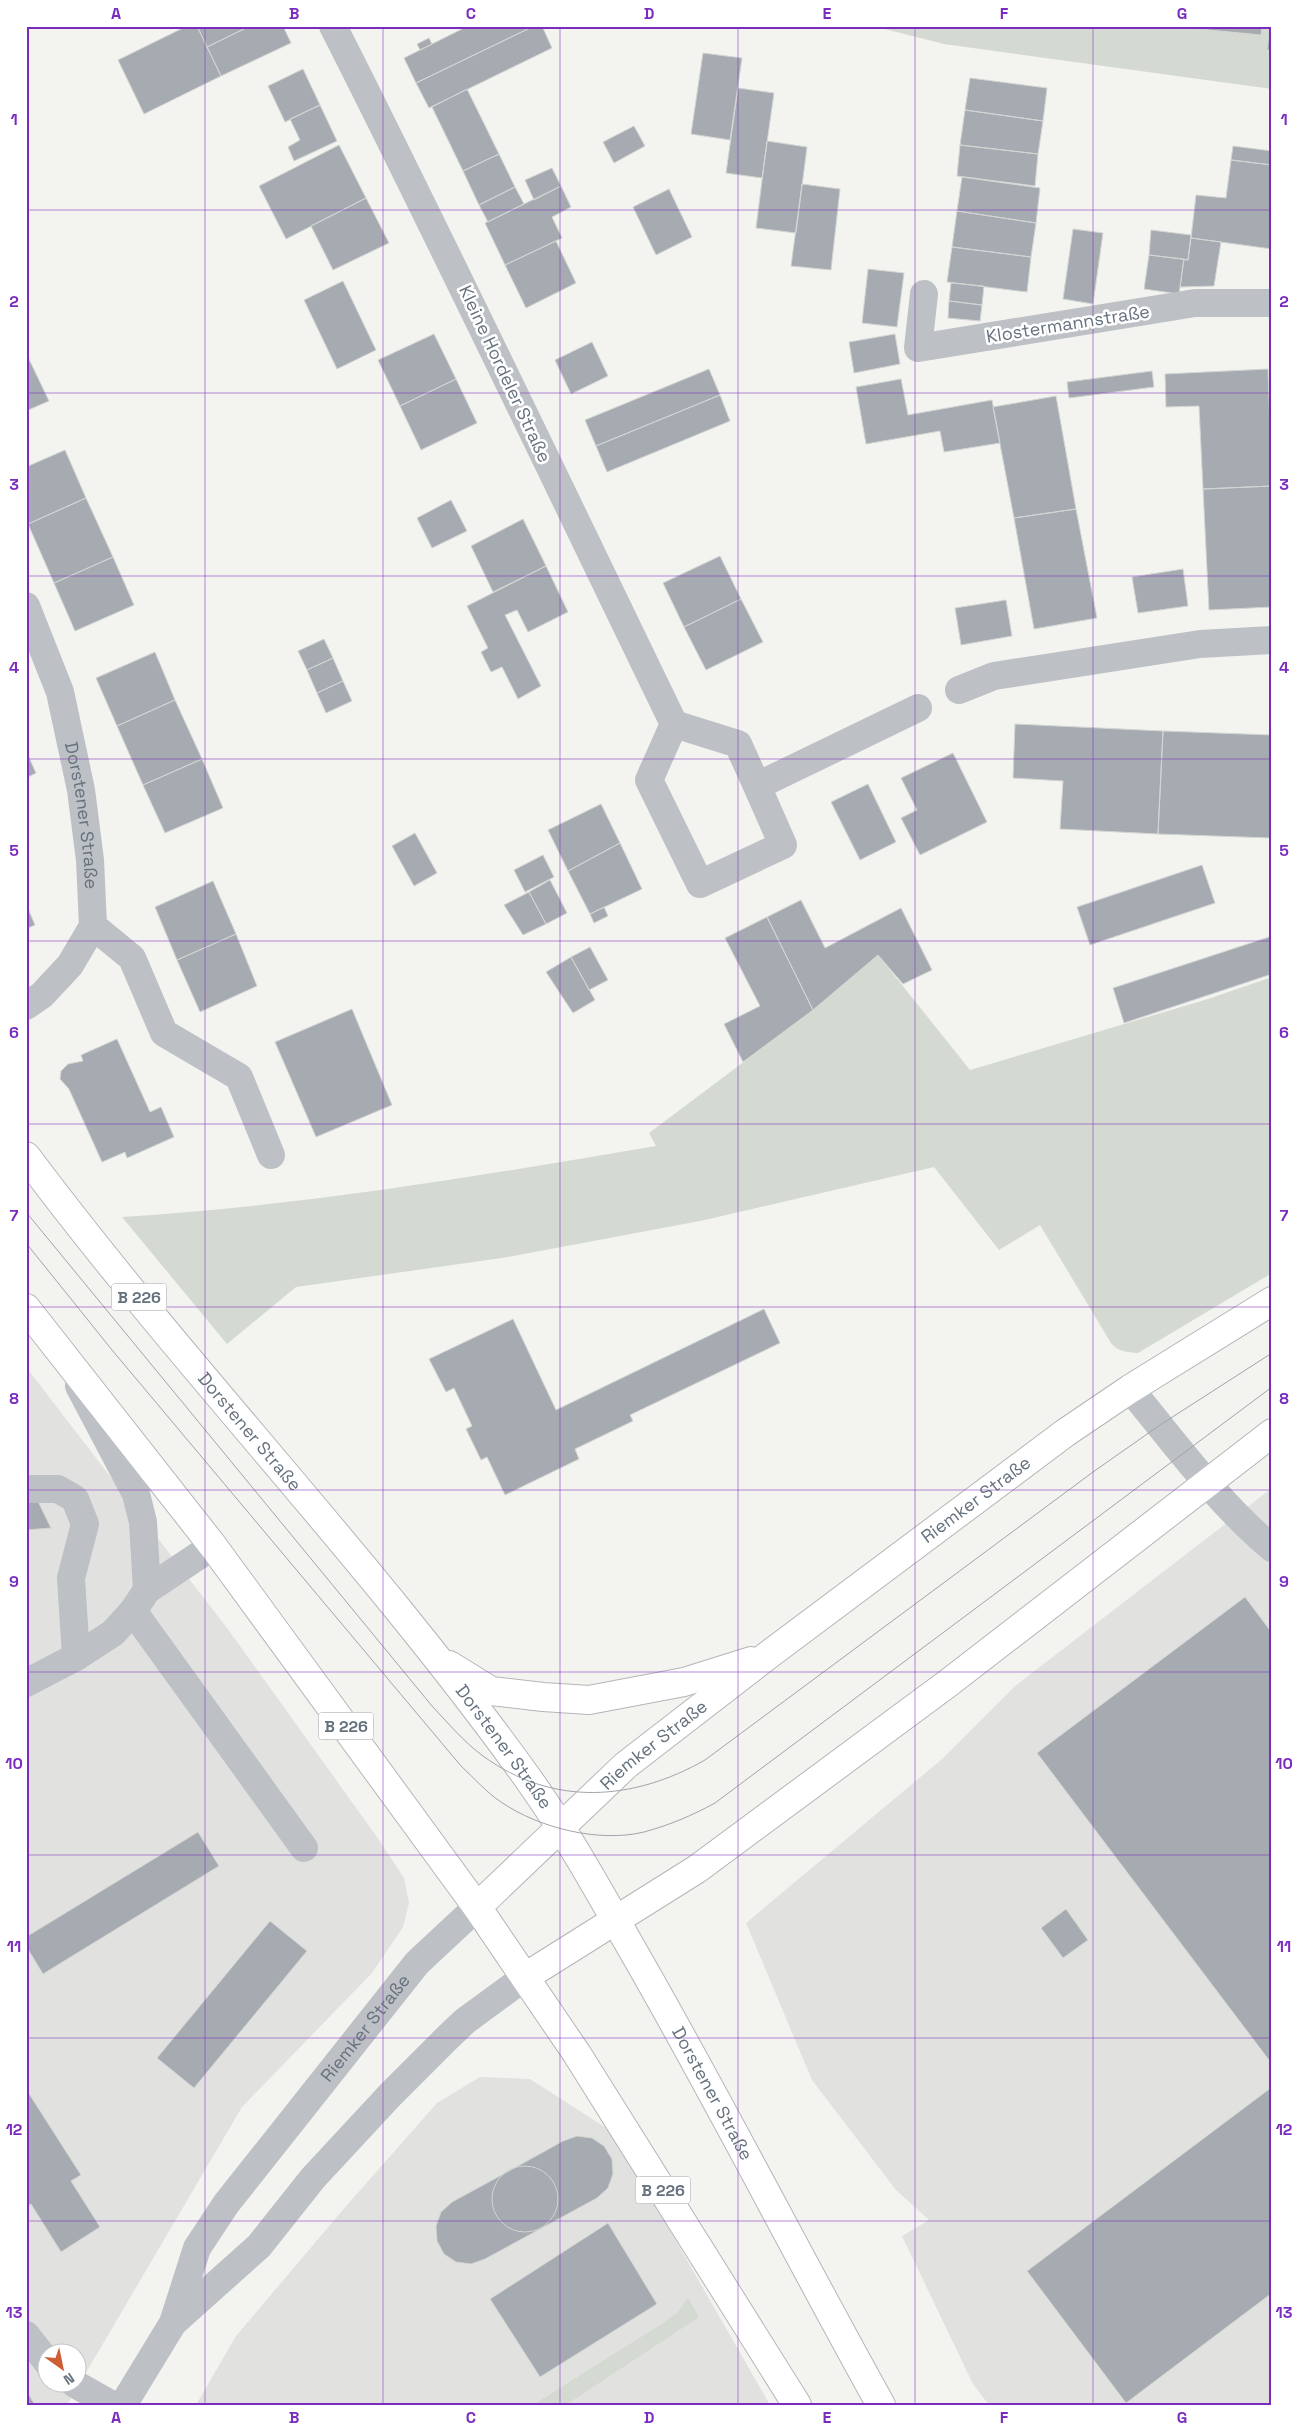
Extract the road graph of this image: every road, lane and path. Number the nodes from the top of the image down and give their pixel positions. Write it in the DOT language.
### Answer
graph roads {
  1 [pos="333,26"];
  2 [pos="924,294"];
  3 [pos="1272,303"];
  4 [pos="26,606"];
  5 [pos="1272,640"];
  6 [pos="959,690"];
  7 [pos="918,708"];
  8 [pos="674,724"];
  9 [pos="757,786"];
  10 [pos="93,926"];
  11 [pos="26,1006"];
  12 [pos="271,1155"];
  13 [pos="26,1156"];
  14 [pos="1272,1301"];
  15 [pos="26,1308"];
  16 [pos="61,1352"];
  17 [pos="1130,1389"];
  18 [pos="1272,1433"];
  19 [pos="1207,1482"];
  20 [pos="32,1489"];
  21 [pos="214,1546"];
  22 [pos="1272,1548"];
  23 [pos="140,1600"];
  24 [pos="767,1656"];
  25 [pos="76,1658"];
  26 [pos="437,1658"];
  27 [pos="26,1683"];
  28 [pos="560,1828"];
  29 [pos="304,1848"];
  30 [pos="477,1907"];
  31 [pos="616,1922"];
  32 [pos="525,1977"];
  33 [pos="173,2323"];
  34 [pos="26,2334"];
  35 [pos="38,2350"];
  36 [pos="88,2391"];
  37 [pos="112,2405"];
  38 [pos="123,2405"];
  39 [pos="797,2405"];
  40 [pos="881,2405"];
  1 -- 8 [label="street, Kleine Hordeler Straße"];
  2 -- 3 [label="street, Klostermannstraße"];
  4 -- 10 [label="street, Dorstener Straße"];
  5 -- 6 [label="street"];
  7 -- 9 [label="street"];
  8 -- 9 [label="street"];
  8 -- 9 [label="street"];
  10 -- 11 [label="street"];
  10 -- 12 [label="street"];
  13 -- 26 [label="main road, Dorstener Straße / B 226"];
  14 -- 17 [label="main road, Riemker Straße"];
  15 -- 16 [label="main road, B 226"];
  16 -- 21 [label="main road, B 226"];
  16 -- 23 [label="street"];
  17 -- 19 [label="street"];
  17 -- 24 [label="main road, Riemker Straße"];
  18 -- 19 [label="main road, Riemker Straße"];
  19 -- 22 [label="street"];
  19 -- 31 [label="main road, Riemker Straße"];
  20 -- 25 [label="street"];
  21 -- 23 [label="street"];
  21 -- 30 [label="main road, B 226"];
  23 -- 25 [label="street"];
  23 -- 29 [label="street"];
  24 -- 26 [label="main road"];
  24 -- 28 [label="main road, Riemker Straße"];
  25 -- 27 [label="street"];
  26 -- 28 [label="main road, Dorstener Straße / B 226"];
  28 -- 30 [label="main road, Riemker Straße"];
  28 -- 31 [label="main road, Dorstener Straße / B 226"];
  30 -- 32 [label="main road, B 226"];
  30 -- 33 [label="street, Riemker Straße"];
  31 -- 32 [label="main road, Riemker Straße"];
  31 -- 40 [label="main road, Dorstener Straße / B 226"];
  32 -- 33 [label="street, Riemker Straße"];
  32 -- 39 [label="main road, B 226"];
  33 -- 38 [label="street, Riemker Straße"];
  34 -- 35 [label="street"];
  36 -- 37 [label="street"];
}
